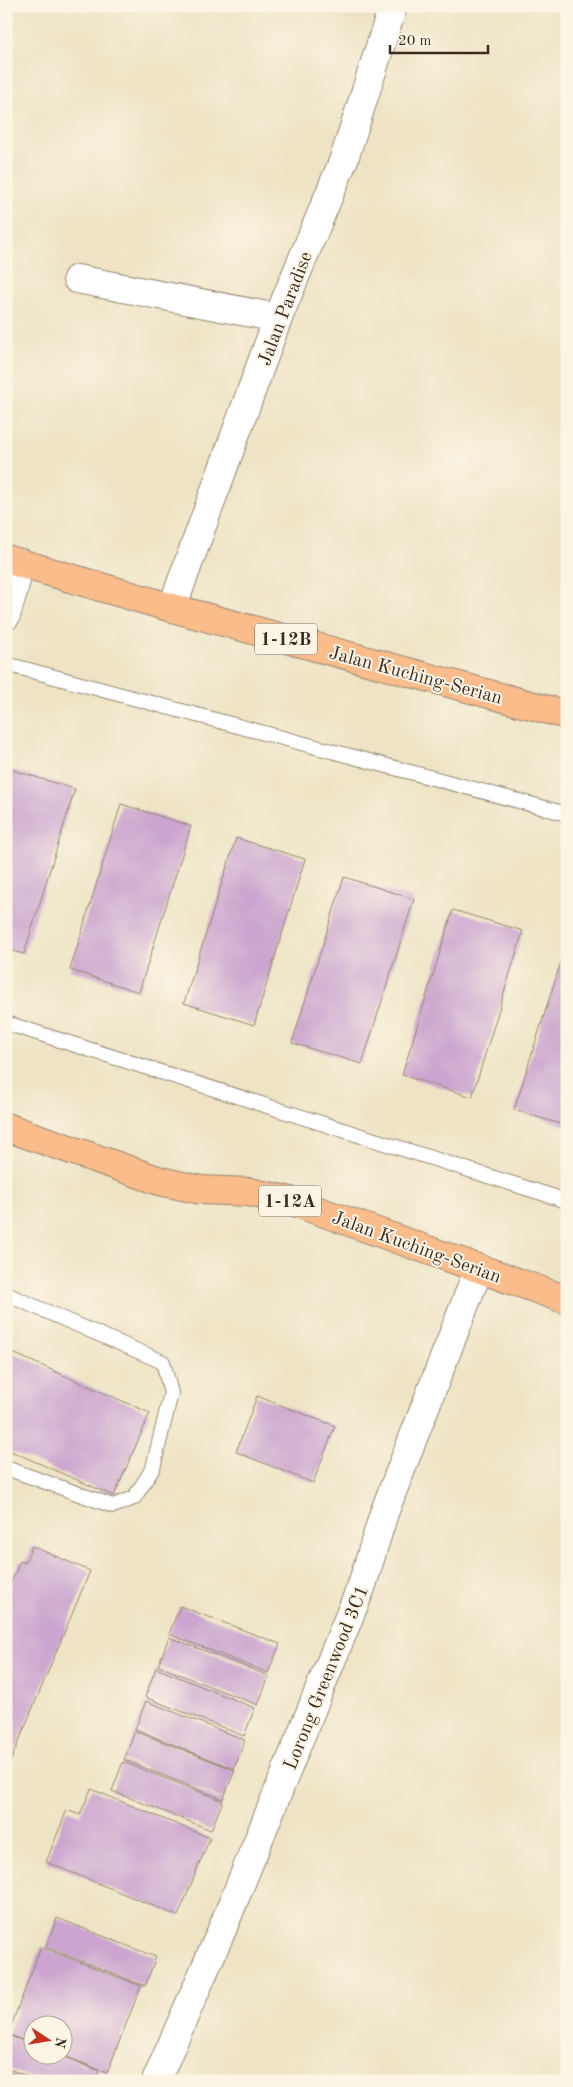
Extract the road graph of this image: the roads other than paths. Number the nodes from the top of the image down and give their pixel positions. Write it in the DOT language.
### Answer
graph roads {
  1 [pos="393,6"];
  2 [pos="77,279"];
  3 [pos="278,318"];
  4 [pos="14,561"];
  5 [pos="172,608"];
  6 [pos="6,616"];
  7 [pos="6,664"];
  8 [pos="567,715"];
  9 [pos="567,814"];
  10 [pos="6,1023"];
  11 [pos="6,1127"];
  12 [pos="567,1200"];
  13 [pos="478,1268"];
  14 [pos="6,1294"];
  15 [pos="567,1300"];
  16 [pos="6,1468"];
  17 [pos="156,2081"];
  1 -- 3 [label="street, Jalan Paradise"];
  2 -- 3 [label="street"];
  3 -- 5 [label="street, Jalan Paradise"];
  4 -- 5 [label="highway, Jalan Kuching-Serian / 1-12B"];
  4 -- 6 [label="street"];
  5 -- 8 [label="highway, Jalan Kuching-Serian / 1-12B"];
  7 -- 9 [label="lane"];
  10 -- 12 [label="lane"];
  11 -- 13 [label="highway, Jalan Kuching-Serian / 1-12A"];
  13 -- 15 [label="highway, Jalan Kuching-Serian / 1-12A"];
  13 -- 17 [label="street, Lorong Greenwood 3C1"];
  14 -- 16 [label="lane"];
}
